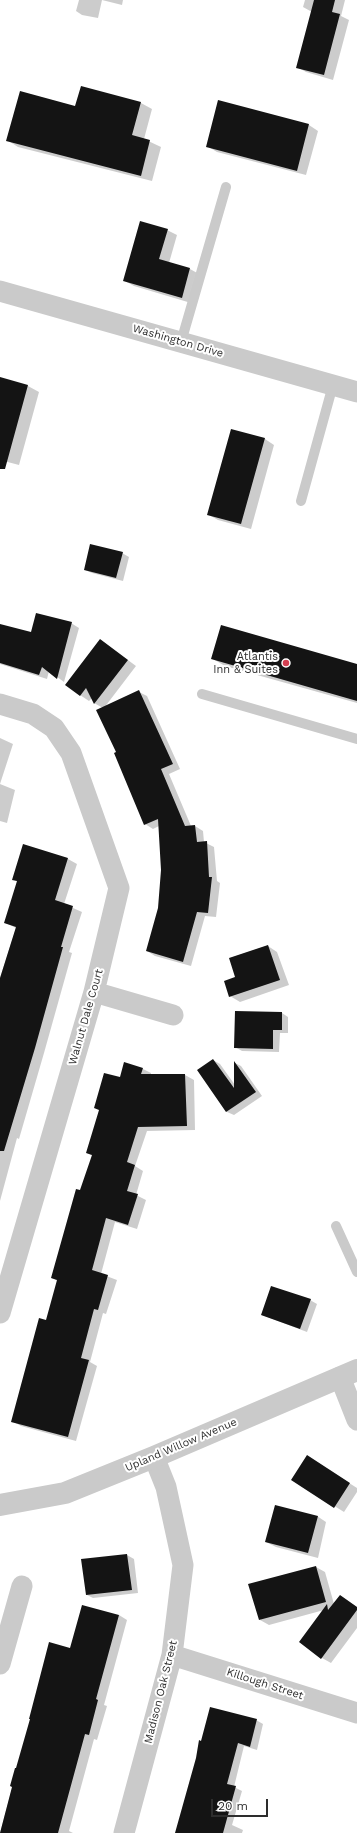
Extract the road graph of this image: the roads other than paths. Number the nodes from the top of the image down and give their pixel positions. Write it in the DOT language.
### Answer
graph roads {
  1 [pos="226,187"];
  2 [pos="0,291"];
  3 [pos="181,342"];
  4 [pos="332,385"];
  5 [pos="357,392"];
  6 [pos="301,501"];
  7 [pos="202,694"];
  8 [pos="0,704"];
  9 [pos="357,739"];
  10 [pos="94,992"];
  11 [pos="173,1015"];
  12 [pos="336,1226"];
  13 [pos="357,1272"];
  14 [pos="0,1313"];
  15 [pos="349,1373"];
  16 [pos="357,1420"];
  17 [pos="154,1457"];
  18 [pos="0,1505"];
  19 [pos="22,1586"];
  20 [pos="172,1655"];
  21 [pos="0,1664"];
  22 [pos="357,1713"];
  23 [pos="124,1833"];
  1 -- 3 [label="lane"];
  2 -- 3 [label="street, Washington Drive"];
  3 -- 4 [label="street, Washington Drive"];
  4 -- 5 [label="street, Washington Drive"];
  4 -- 6 [label="lane"];
  7 -- 9 [label="lane"];
  8 -- 10 [label="street, Walnut Dale Court"];
  10 -- 11 [label="street"];
  10 -- 14 [label="street, Walnut Dale Court"];
  12 -- 13 [label="lane"];
  15 -- 16 [label="street"];
  15 -- 17 [label="street, Upland Willow Avenue"];
  17 -- 18 [label="street, Upland Willow Avenue"];
  17 -- 20 [label="street, Madison Oak Street"];
  19 -- 21 [label="street"];
  20 -- 22 [label="street, Killough Street"];
  20 -- 23 [label="street, Madison Oak Street"];
}
